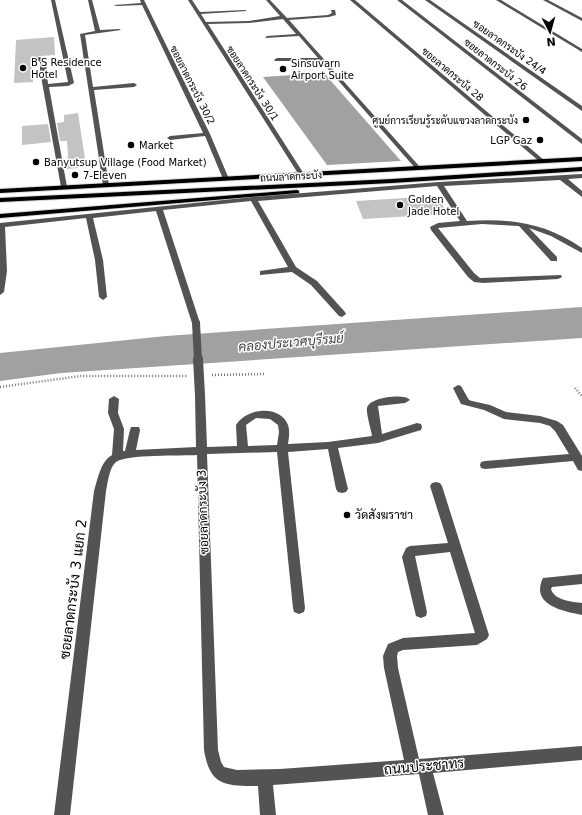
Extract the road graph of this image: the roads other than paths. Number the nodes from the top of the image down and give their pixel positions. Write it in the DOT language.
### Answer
graph roads {
  1 [pos="52,0"];
  2 [pos="90,0"];
  3 [pos="190,0"];
  4 [pos="268,0"];
  5 [pos="352,0"];
  6 [pos="399,0"];
  7 [pos="427,0"];
  8 [pos="498,0"];
  9 [pos="545,0"];
  10 [pos="142,2"];
  11 [pos="116,5"];
  12 [pos="244,11"];
  13 [pos="333,11"];
  14 [pos="198,13"];
  15 [pos="285,18"];
  16 [pos="302,18"];
  17 [pos="582,20"];
  18 [pos="204,23"];
  19 [pos="307,24"];
  20 [pos="119,30"];
  21 [pos="98,32"];
  22 [pos="300,35"];
  23 [pos="267,36"];
  24 [pos="582,51"];
  25 [pos="322,59"];
  26 [pos="40,60"];
  27 [pos="278,60"];
  28 [pos="134,85"];
  29 [pos="46,86"];
  30 [pos="91,89"];
  31 [pos="582,109"];
  32 [pos="207,134"];
  33 [pos="170,138"];
  34 [pos="582,142"];
  35 [pos="582,159"];
  36 [pos="542,162"];
  37 [pos="418,168"];
  38 [pos="582,168"];
  39 [pos="301,174"];
  40 [pos="578,176"];
  41 [pos="562,178"];
  42 [pos="226,179"];
  43 [pos="392,181"];
  44 [pos="582,182"];
  45 [pos="439,184"];
  46 [pos="106,185"];
  47 [pos="0,187"];
  48 [pos="64,187"];
  49 [pos="37,189"];
  50 [pos="0,191"];
  51 [pos="582,195"];
  52 [pos="253,199"];
  53 [pos="0,200"];
  54 [pos="159,208"];
  55 [pos="0,216"];
  56 [pos="89,216"];
  57 [pos="465,223"];
  58 [pos="521,224"];
  59 [pos="1,225"];
  60 [pos="582,251"];
  61 [pos="554,259"];
  62 [pos="292,269"];
  63 [pos="263,273"];
  64 [pos="558,277"];
  65 [pos="0,292"];
  66 [pos="103,297"];
  67 [pos="342,314"];
  68 [pos="458,388"];
  69 [pos="114,399"];
  70 [pos="405,400"];
  71 [pos="417,427"];
  72 [pos="135,430"];
  73 [pos="378,439"];
  74 [pos="332,444"];
  75 [pos="282,448"];
  76 [pos="202,450"];
  77 [pos="243,450"];
  78 [pos="130,455"];
  79 [pos="117,456"];
  80 [pos="580,462"];
  81 [pos="485,465"];
  82 [pos="436,486"];
  83 [pos="342,489"];
  84 [pos="456,547"];
  85 [pos="582,579"];
  86 [pos="299,608"];
  87 [pos="582,609"];
  88 [pos="421,612"];
  89 [pos="582,753"];
  90 [pos="419,766"];
  91 [pos="265,778"];
  92 [pos="62,815"];
  93 [pos="268,815"];
  94 [pos="436,815"];
  1 -- 29 [label="street"];
  2 -- 21 [label="street"];
  3 -- 14 [label="street, ซอยลาดกระบัง 30/1"];
  4 -- 15 [label="street"];
  5 -- 36 [label="street, ซอยลาดกระบัง 28"];
  6 -- 34 [label="street, ซอยลาดกระบัง 26"];
  7 -- 31 [label="street, ซอยลาดกระบัง 24/4"];
  8 -- 24 [label="street"];
  9 -- 17 [label="street"];
  10 -- 11 [label="street"];
  10 -- 32 [label="street, ซอยลาดกระบัง 30/2"];
  12 -- 14 [label="street"];
  13 -- 16 [label="street"];
  14 -- 18 [label="street, ซอยลาดกระบัง 30/1"];
  15 -- 16 [label="street"];
  15 -- 18 [label="street"];
  15 -- 22 [label="street"];
  16 -- 19 [label="street"];
  18 -- 39 [label="street, ซอยลาดกระบัง 30/1"];
  20 -- 21 [label="street"];
  21 -- 30 [label="street"];
  22 -- 23 [label="street"];
  22 -- 25 [label="street"];
  25 -- 27 [label="street"];
  25 -- 37 [label="street"];
  26 -- 29 [label="street"];
  28 -- 30 [label="street"];
  29 -- 48 [label="street"];
  30 -- 46 [label="street"];
  32 -- 33 [label="street"];
  32 -- 42 [label="street, ซอยลาดกระบัง 30/2"];
  35 -- 36 [label="main road, ถนนลาดกระบัง"];
  36 -- 37 [label="main road, ถนนลาดกระบัง"];
  37 -- 39 [label="main road, ถนนลาดกระบัง"];
  38 -- 43 [label="main road, ถนนลาดกระบัง"];
  39 -- 42 [label="main road, ถนนลาดกระบัง"];
  40 -- 41 [label="street"];
  40 -- 44 [label="street"];
  41 -- 45 [label="street"];
  41 -- 51 [label="street"];
  42 -- 46 [label="main road, ถนนลาดกระบัง"];
  43 -- 53 [label="main road, ถนนลาดกระบัง"];
  43 -- 55 [label="main road"];
  45 -- 52 [label="street"];
  45 -- 57 [label="street"];
  46 -- 48 [label="main road, ถนนลาดกระบัง"];
  47 -- 49 [label="main road"];
  48 -- 49 [label="main road, ถนนลาดกระบัง"];
  49 -- 50 [label="main road, ถนนลาดกระบัง"];
  52 -- 54 [label="street"];
  52 -- 62 [label="street"];
  54 -- 56 [label="street"];
  54 -- 76 [label="street, ซอยลาดกระบัง 3, bridge"];
  56 -- 59 [label="street"];
  56 -- 66 [label="street"];
  57 -- 58 [label="street"];
  57 -- 64 [label="street"];
  58 -- 60 [label="street"];
  58 -- 61 [label="street"];
  59 -- 65 [label="street"];
  62 -- 63 [label="street"];
  62 -- 67 [label="street"];
  68 -- 80 [label="street"];
  69 -- 79 [label="street"];
  70 -- 73 [label="street"];
  71 -- 73 [label="street"];
  72 -- 78 [label="street"];
  73 -- 74 [label="street"];
  74 -- 75 [label="street"];
  74 -- 83 [label="street"];
  75 -- 77 [label="street"];
  75 -- 77 [label="street"];
  75 -- 86 [label="street"];
  76 -- 77 [label="street"];
  76 -- 78 [label="street"];
  76 -- 91 [label="street, ซอยลาดกระบัง 3"];
  78 -- 79 [label="street"];
  79 -- 92 [label="street, ซอยลาดกระบัง 3 แยก 2"];
  80 -- 81 [label="street"];
  82 -- 84 [label="street"];
  84 -- 88 [label="street"];
  84 -- 90 [label="street"];
  85 -- 87 [label="street"];
  89 -- 90 [label="street, ถนนประชาทร"];
  90 -- 91 [label="street, ถนนประชาทร"];
  90 -- 94 [label="street"];
  91 -- 93 [label="street"];
}
